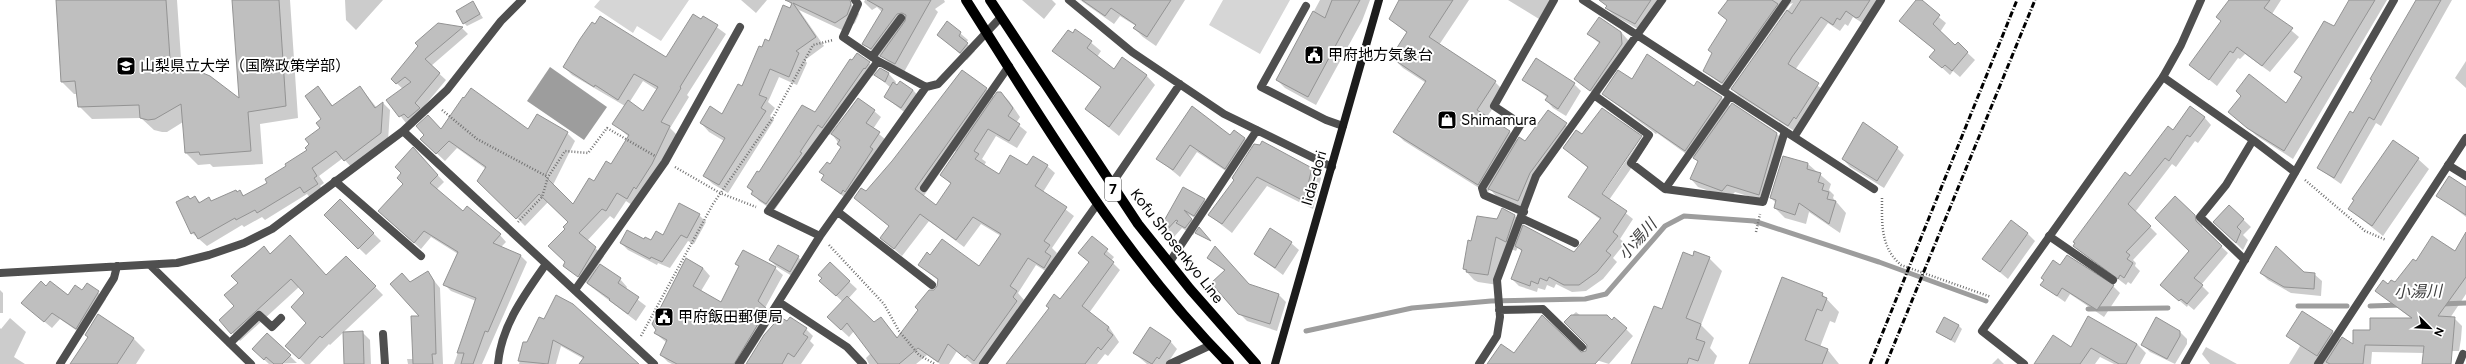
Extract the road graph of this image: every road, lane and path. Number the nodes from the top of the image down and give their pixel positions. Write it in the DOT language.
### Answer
graph roads {
  1 [pos="522,0"];
  2 [pos="855,0"];
  3 [pos="966,0"];
  4 [pos="990,0"];
  5 [pos="1069,0"];
  6 [pos="1379,0"];
  7 [pos="1554,0"];
  8 [pos="1583,0"];
  9 [pos="1662,0"];
  10 [pos="1787,0"];
  11 [pos="1881,0"];
  12 [pos="2201,0"];
  13 [pos="2394,0"];
  14 [pos="1306,6"];
  15 [pos="1001,17"];
  16 [pos="900,18"];
  17 [pos="740,26"];
  18 [pos="987,34"];
  19 [pos="1638,35"];
  20 [pos="843,37"];
  21 [pos="875,59"];
  22 [pos="1009,66"];
  23 [pos="2163,77"];
  24 [pos="1180,84"];
  25 [pos="926,86"];
  26 [pos="1723,91"];
  27 [pos="1594,95"];
  28 [pos="1730,96"];
  29 [pos="434,102"];
  30 [pos="1343,126"];
  31 [pos="403,130"];
  32 [pos="1257,130"];
  33 [pos="1785,131"];
  34 [pos="1794,137"];
  35 [pos="2466,138"];
  36 [pos="2253,140"];
  37 [pos="665,162"];
  38 [pos="2448,165"];
  39 [pos="1332,167"];
  40 [pos="2295,172"];
  41 [pos="2466,176"];
  42 [pos="548,177"];
  43 [pos="335,181"];
  44 [pos="1111,185"];
  45 [pos="924,188"];
  46 [pos="1665,189"];
  47 [pos="1874,189"];
  48 [pos="720,193"];
  49 [pos="1098,203"];
  50 [pos="768,211"];
  51 [pos="838,212"];
  52 [pos="1761,212"];
  53 [pos="1522,215"];
  54 [pos="510,230"];
  55 [pos="1756,232"];
  56 [pos="820,236"];
  57 [pos="2049,236"];
  58 [pos="1575,243"];
  59 [pos="2395,244"];
  60 [pos="421,256"];
  61 [pos="2245,260"];
  62 [pos="1169,263"];
  63 [pos="546,264"];
  64 [pos="150,265"];
  65 [pos="117,266"];
  66 [pos="0,273"];
  67 [pos="2113,280"];
  68 [pos="932,285"];
  69 [pos="574,290"];
  70 [pos="2003,300"];
  71 [pos="779,302"];
  72 [pos="1499,309"];
  73 [pos="281,318"];
  74 [pos="383,334"];
  75 [pos="230,343"];
  76 [pos="1211,345"];
  77 [pos="635,346"];
  78 [pos="1582,347"];
  79 [pos="2463,354"];
  80 [pos="60,364"];
  81 [pos="251,364"];
  82 [pos="385,364"];
  83 [pos="498,364"];
  84 [pos="654,364"];
  85 [pos="739,364"];
  86 [pos="863,364"];
  87 [pos="936,364"];
  88 [pos="983,364"];
  89 [pos="1170,364"];
  90 [pos="1229,364"];
  91 [pos="1256,364"];
  92 [pos="1275,364"];
  93 [pos="1479,364"];
  94 [pos="2024,364"];
  95 [pos="2185,364"];
  96 [pos="2318,364"];
  97 [pos="2459,364"];
  1 -- 29 [label="street"];
  2 -- 20 [label="street"];
  3 -- 18 [label="main road, 7"];
  4 -- 15 [label="main road, Kofu Shosenkyo Line / 7"];
  5 -- 24 [label="street"];
  6 -- 30 [label="main road, Iida-dori"];
  7 -- 53 [label="street"];
  8 -- 19 [label="street"];
  9 -- 19 [label="street"];
  10 -- 26 [label="street"];
  11 -- 34 [label="street"];
  12 -- 23 [label="street"];
  13 -- 40 [label="street"];
  14 -- 30 [label="street"];
  15 -- 18 [label="street"];
  15 -- 44 [label="main road, Kofu Shosenkyo Line / 7"];
  16 -- 21 [label="street"];
  17 -- 37 [label="street"];
  18 -- 22 [label="main road, 7"];
  18 -- 25 [label="street"];
  19 -- 26 [label="street"];
  19 -- 27 [label="street"];
  20 -- 21 [label="street"];
  20 -- 48 [label="path"];
  21 -- 25 [label="street"];
  21 -- 50 [label="street"];
  22 -- 45 [label="street"];
  22 -- 49 [label="main road, 7"];
  23 -- 36 [label="street"];
  23 -- 57 [label="street"];
  24 -- 32 [label="street"];
  24 -- 44 [label="street"];
  25 -- 51 [label="street"];
  26 -- 28 [label="street"];
  27 -- 46 [label="street"];
  27 -- 53 [label="street"];
  28 -- 33 [label="street"];
  28 -- 46 [label="street"];
  29 -- 31 [label="street"];
  29 -- 42 [label="path"];
  30 -- 39 [label="main road, Iida-dori"];
  31 -- 43 [label="street"];
  31 -- 54 [label="street"];
  32 -- 39 [label="street"];
  32 -- 62 [label="street"];
  33 -- 34 [label="street"];
  33 -- 46 [label="street"];
  34 -- 47 [label="street"];
  35 -- 38 [label="street"];
  36 -- 40 [label="street"];
  36 -- 61 [label="street"];
  37 -- 42 [label="path"];
  37 -- 48 [label="path"];
  37 -- 69 [label="street"];
  38 -- 41 [label="street"];
  38 -- 59 [label="street"];
  39 -- 92 [label="main road, Iida-dori"];
  40 -- 59 [label="path"];
  40 -- 61 [label="street"];
  42 -- 54 [label="path"];
  43 -- 60 [label="street"];
  43 -- 64 [label="street"];
  44 -- 62 [label="main road, Kofu Shosenkyo Line / 7"];
  47 -- 70 [label="path"];
  48 -- 50 [label="path"];
  48 -- 77 [label="path"];
  49 -- 76 [label="main road, 7"];
  49 -- 88 [label="street"];
  50 -- 56 [label="street"];
  51 -- 56 [label="street"];
  51 -- 68 [label="street"];
  52 -- 55 [label="path"];
  53 -- 58 [label="street"];
  53 -- 72 [label="street"];
  54 -- 63 [label="street"];
  56 -- 71 [label="street"];
  56 -- 87 [label="path"];
  57 -- 67 [label="street"];
  57 -- 70 [label="street"];
  59 -- 96 [label="street"];
  61 -- 95 [label="street"];
  62 -- 91 [label="main road, Kofu Shosenkyo Line / 7"];
  63 -- 69 [label="street"];
  63 -- 83 [label="street"];
  64 -- 65 [label="street"];
  64 -- 75 [label="street"];
  65 -- 66 [label="street"];
  65 -- 80 [label="street"];
  69 -- 77 [label="street"];
  70 -- 94 [label="street"];
  71 -- 85 [label="street"];
  71 -- 86 [label="street"];
  72 -- 78 [label="street"];
  72 -- 93 [label="street"];
  73 -- 75 [label="street"];
  74 -- 82 [label="street"];
  75 -- 81 [label="street"];
  76 -- 89 [label="street"];
  76 -- 90 [label="main road, 7"];
  77 -- 84 [label="street"];
  79 -- 97 [label="street"];
}
